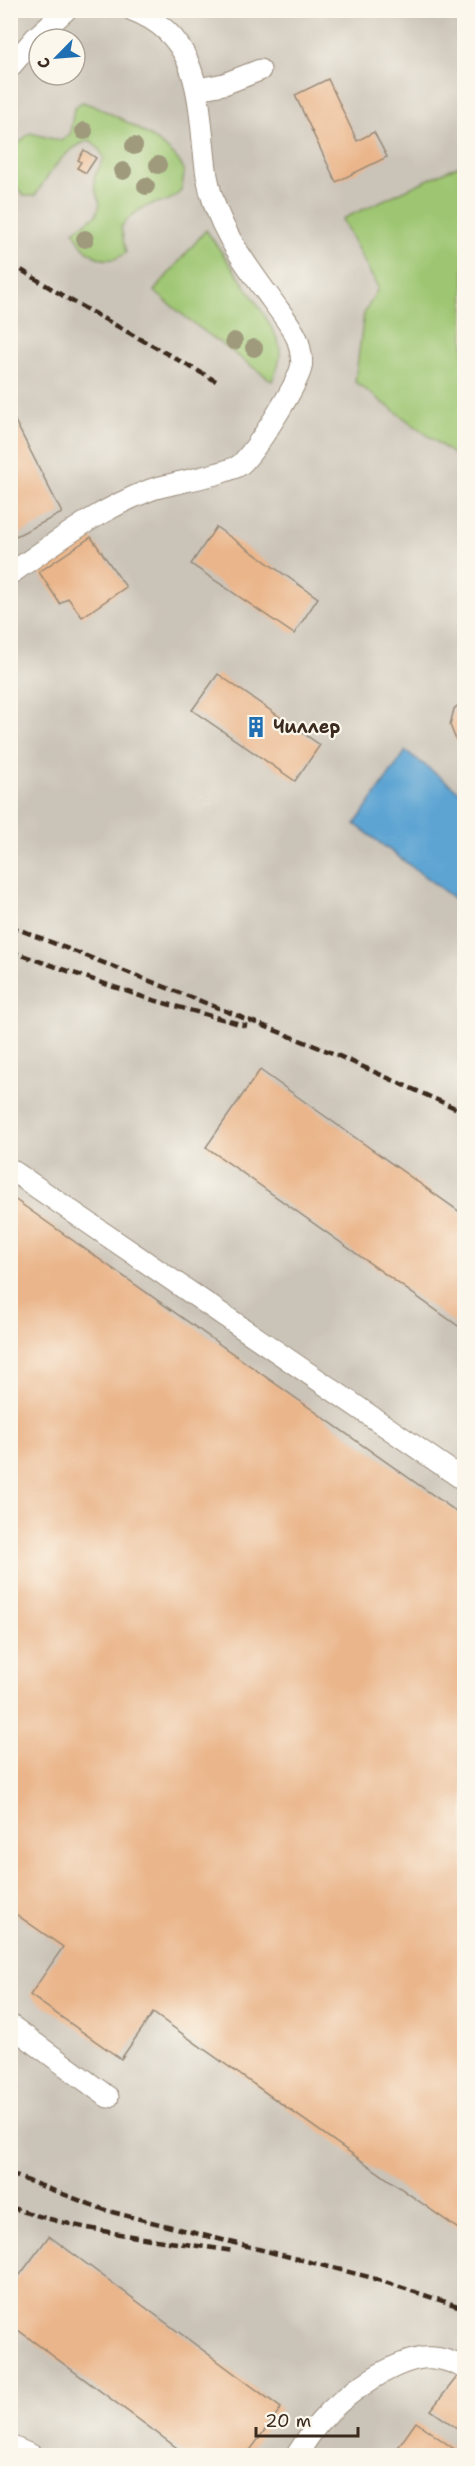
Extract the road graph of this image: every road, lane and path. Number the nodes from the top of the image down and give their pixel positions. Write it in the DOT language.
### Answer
graph roads {
  1 [pos="66,10"];
  2 [pos="132,10"];
  3 [pos="10,67"];
  4 [pos="260,70"];
  5 [pos="198,89"];
  6 [pos="10,574"];
  7 [pos="10,1169"];
  8 [pos="465,1480"];
  9 [pos="10,2025"];
  10 [pos="108,2097"];
  11 [pos="465,2368"];
  12 [pos="10,2446"];
  13 [pos="33,2456"];
  14 [pos="296,2456"];
  1 -- 3 [label="lane"];
  2 -- 5 [label="lane"];
  4 -- 5 [label="lane"];
  5 -- 6 [label="lane"];
  7 -- 8 [label="lane"];
  9 -- 10 [label="lane"];
  11 -- 14 [label="lane"];
  12 -- 13 [label="lane"];
}
